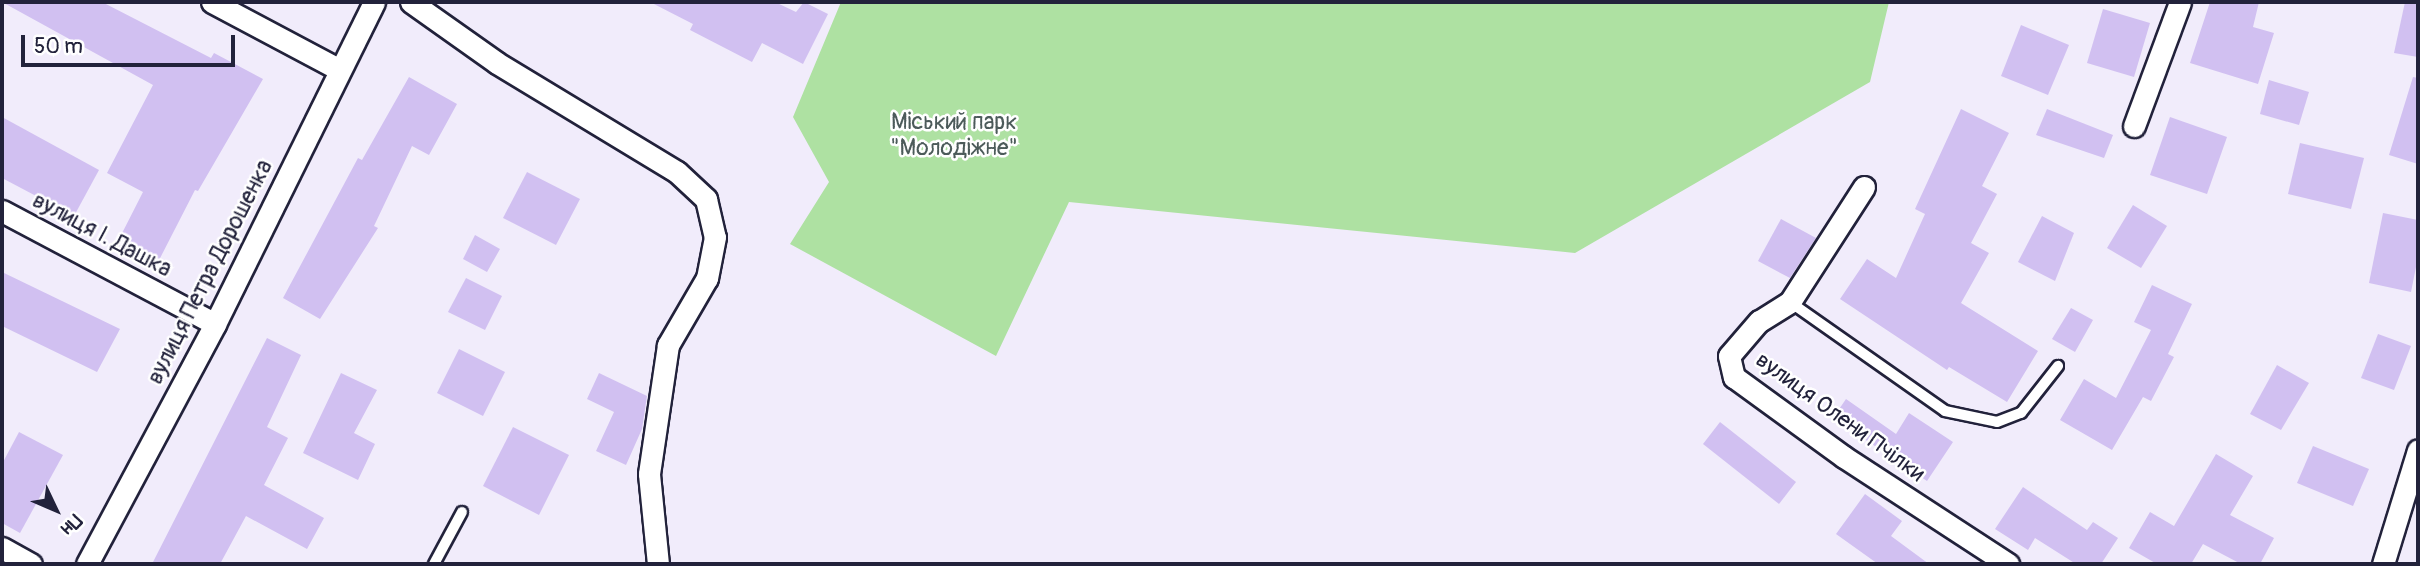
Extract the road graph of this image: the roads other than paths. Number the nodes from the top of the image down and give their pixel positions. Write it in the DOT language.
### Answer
graph roads {
  1 [pos="212,2"];
  2 [pos="374,2"];
  3 [pos="411,2"];
  4 [pos="2180,2"];
  5 [pos="340,70"];
  6 [pos="2134,126"];
  7 [pos="1864,187"];
  8 [pos="2,211"];
  9 [pos="1790,302"];
  10 [pos="215,324"];
  11 [pos="2058,366"];
  12 [pos="2418,450"];
  13 [pos="462,512"];
  14 [pos="2,548"];
  15 [pos="31,564"];
  16 [pos="88,564"];
  17 [pos="434,564"];
  18 [pos="658,564"];
  19 [pos="2008,564"];
  20 [pos="2383,564"];
  1 -- 5 [label="street"];
  2 -- 5 [label="street, вулиця Петра Дорошенка"];
  3 -- 18 [label="street"];
  4 -- 6 [label="street"];
  5 -- 10 [label="street, вулиця Петра Дорошенка"];
  7 -- 9 [label="street, вулиця Олени Пчілки"];
  8 -- 10 [label="street, вулиця І. Дашка"];
  9 -- 11 [label="lane"];
  9 -- 19 [label="street, вулиця Олени Пчілки"];
  10 -- 16 [label="street, вулиця Петра Дорошенка"];
  12 -- 20 [label="street"];
  13 -- 17 [label="lane"];
  14 -- 15 [label="street"];
}
